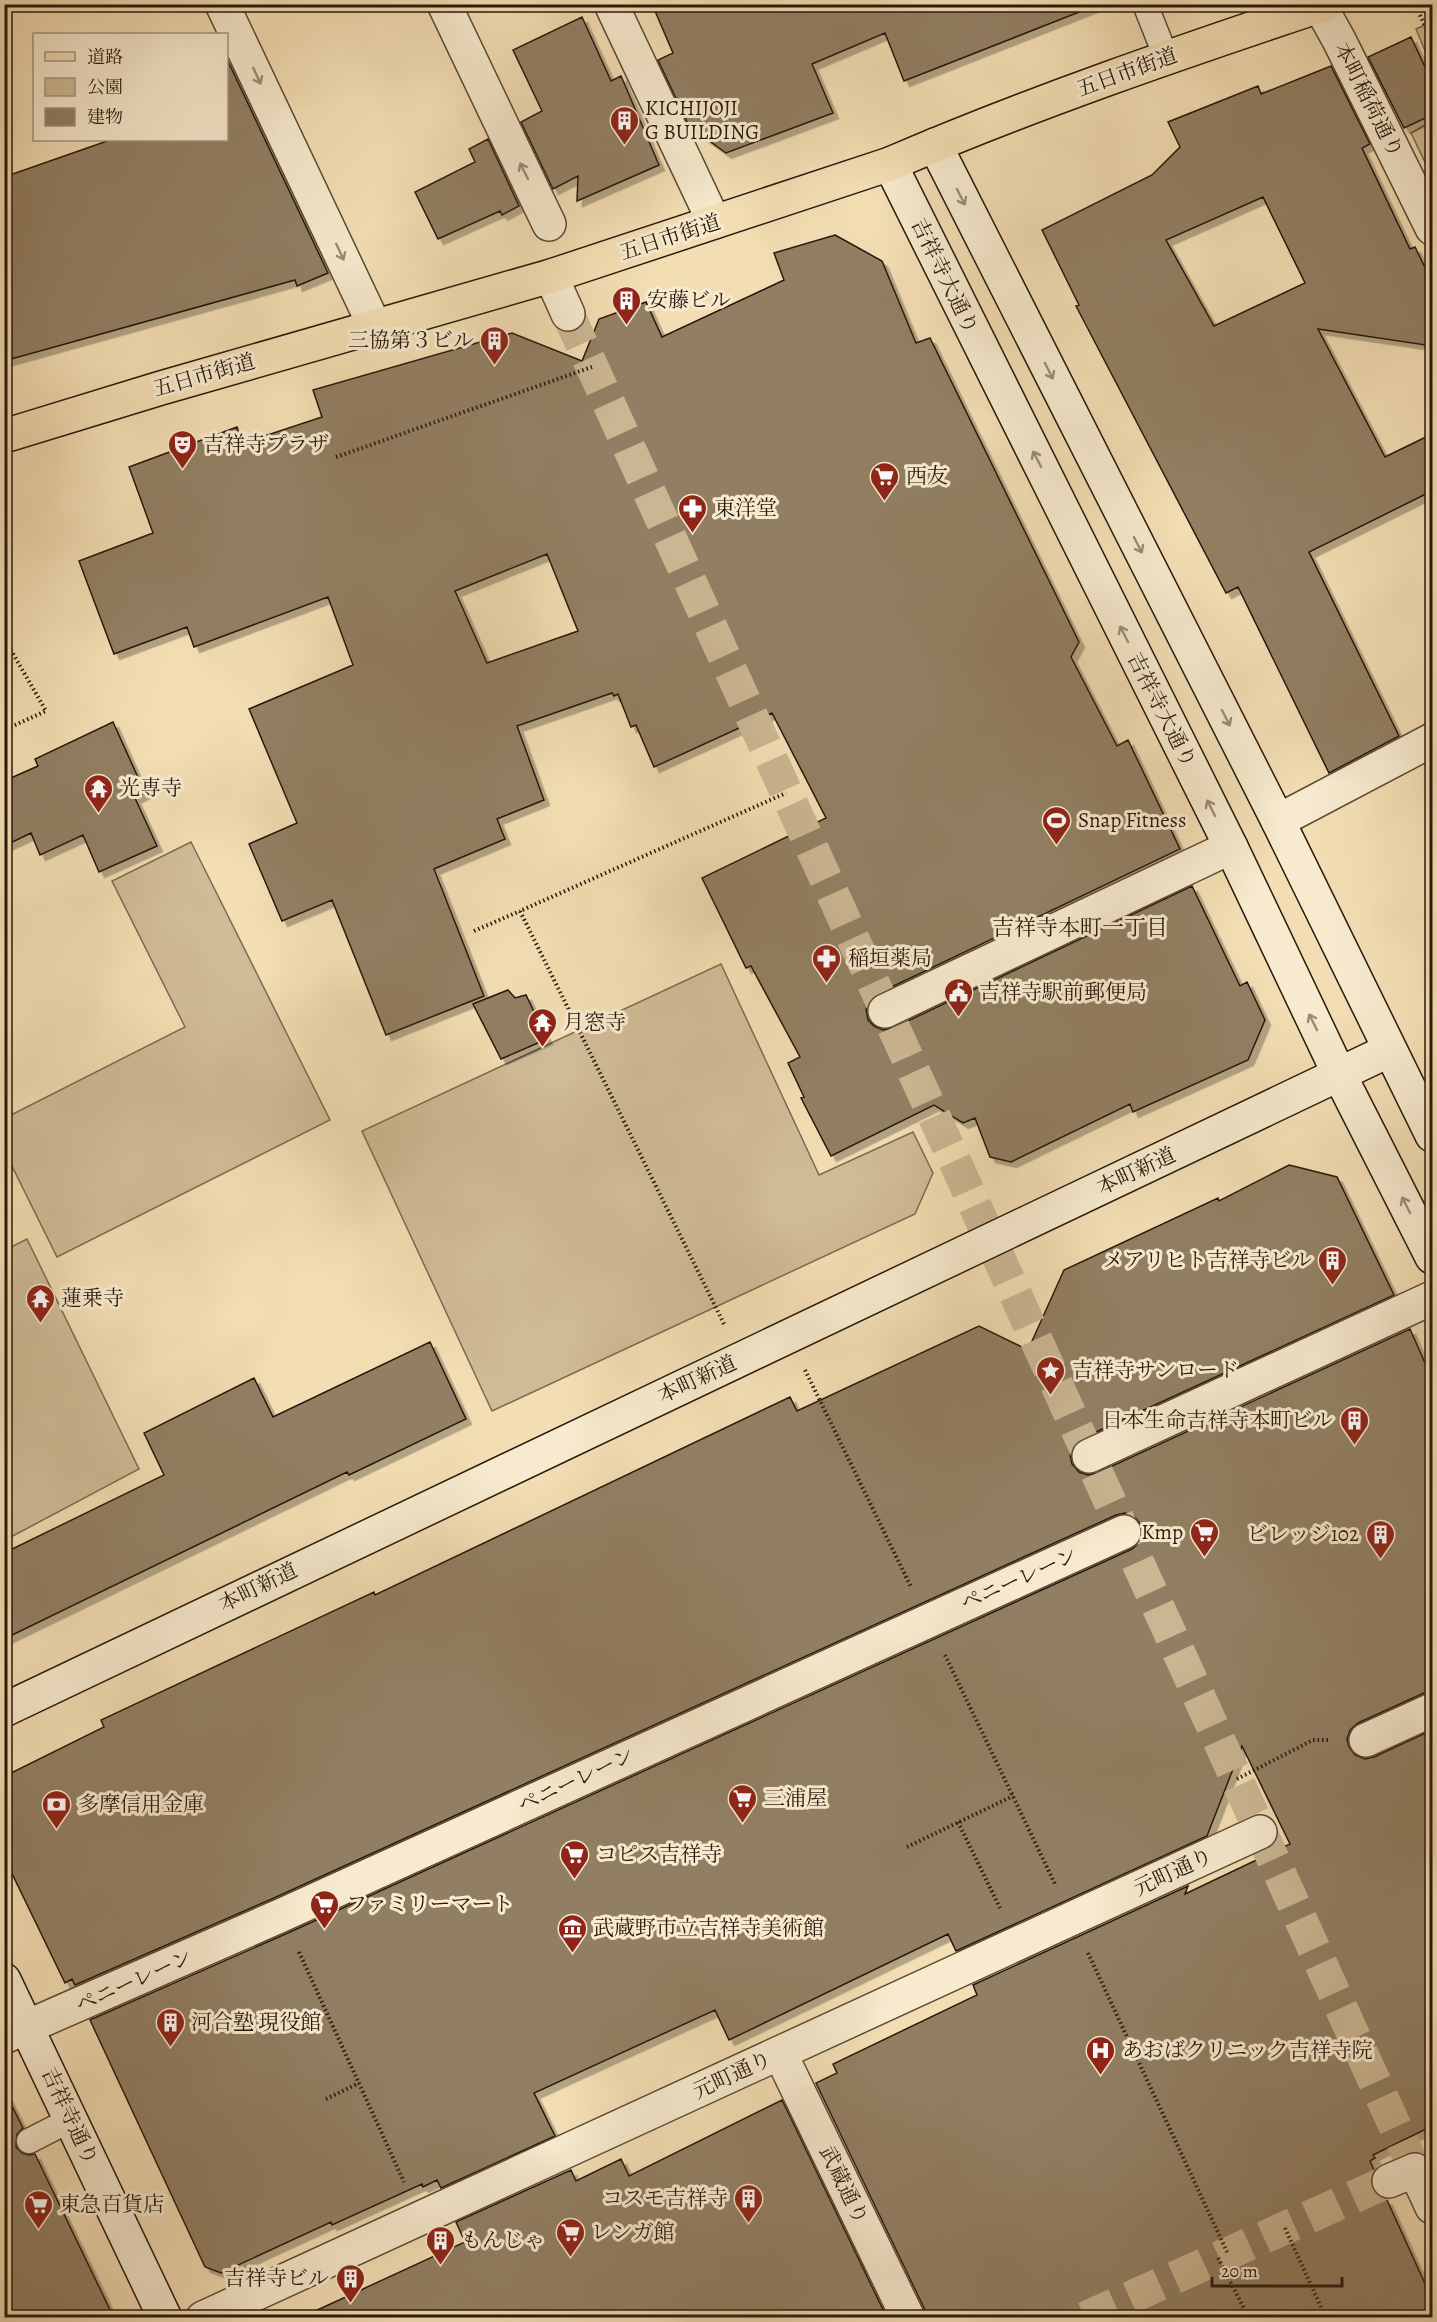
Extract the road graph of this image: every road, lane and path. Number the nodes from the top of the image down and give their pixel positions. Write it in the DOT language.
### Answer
graph roads {
  1 [pos="222,4"];
  2 [pos="444,4"];
  3 [pos="611,4"];
  4 [pos="1145,4"];
  5 [pos="1322,5"];
  6 [pos="1420,15"];
  7 [pos="1432,42"];
  8 [pos="1166,57"];
  9 [pos="935,145"];
  10 [pos="890,164"];
  11 [pos="714,222"];
  12 [pos="549,224"];
  13 [pos="1432,228"];
  14 [pos="551,276"];
  15 [pos="568,314"];
  16 [pos="375,327"];
  17 [pos="592,367"];
  18 [pos="6,431"];
  19 [pos="336,457"];
  20 [pos="4,638"];
  21 [pos="4,730"];
  22 [pos="1432,740"];
  23 [pos="786,793"];
  24 [pos="1278,821"];
  25 [pos="1231,847"];
  26 [pos="520,911"];
  27 [pos="474,931"];
  28 [pos="885,1011"];
  29 [pos="1390,1050"];
  30 [pos="1339,1074"];
  31 [pos="1432,1135"];
  32 [pos="1432,1257"];
  33 [pos="1432,1298"];
  34 [pos="724,1325"];
  35 [pos="789,1336"];
  36 [pos="1089,1456"];
  37 [pos="1124,1532"];
  38 [pos="928,1620"];
  39 [pos="4,1710"];
  40 [pos="1432,1710"];
  41 [pos="1366,1740"];
  42 [pos="1237,1779"];
  43 [pos="1012,1796"];
  44 [pos="958,1822"];
  45 [pos="1260,1832"];
  46 [pos="907,1846"];
  47 [pos="282,1915"];
  48 [pos="1072,1918"];
  49 [pos="1018,1944"];
  50 [pos="4,1980"];
  51 [pos="16,2031"];
  52 [pos="780,2053"];
  53 [pos="358,2083"];
  54 [pos="326,2099"];
  55 [pos="72,2119"];
  56 [pos="29,2141"];
  57 [pos="1402,2176"];
  58 [pos="1432,2207"];
  59 [pos="420,2218"];
  60 [pos="1284,2228"];
  61 [pos="1228,2254"];
  62 [pos="1218,2258"];
  63 [pos="165,2318"];
  64 [pos="202,2318"];
  65 [pos="908,2318"];
  66 [pos="1249,2318"];
  67 [pos="1326,2318"];
  1 -- 16 [label="street, one-way"];
  12 -- 2 [label="street, one-way"];
  3 -- 11 [label="street"];
  4 -- 8 [label="lane"];
  5 -- 8 [label="main road, 五日市街道"];
  5 -- 13 [label="street, 本町稲荷通り"];
  6 -- 7 [label="path"];
  8 -- 9 [label="main road, 五日市街道"];
  9 -- 10 [label="main road, 五日市街道"];
  9 -- 24 [label="street, one-way"];
  10 -- 11 [label="main road, 五日市街道"];
  25 -- 10 [label="street, 吉祥寺大通り, one-way"];
  11 -- 14 [label="main road, 五日市街道"];
  14 -- 15 [label="street"];
  14 -- 16 [label="main road, 五日市街道"];
  16 -- 18 [label="main road, 五日市街道"];
  17 -- 19 [label="path"];
  20 -- 21 [label="path"];
  22 -- 24 [label="street"];
  23 -- 26 [label="path"];
  24 -- 29 [label="street"];
  25 -- 28 [label="street"];
  30 -- 25 [label="street, 吉祥寺大通り, one-way"];
  26 -- 27 [label="path"];
  26 -- 34 [label="path"];
  29 -- 30 [label="street, 本町新道"];
  29 -- 31 [label="street"];
  32 -- 30 [label="street, 吉祥寺大通り, one-way"];
  30 -- 35 [label="street, 本町新道"];
  33 -- 36 [label="street"];
  35 -- 38 [label="path"];
  35 -- 39 [label="street, 本町新道"];
  37 -- 38 [label="street, ペニーレーン"];
  38 -- 43 [label="path"];
  38 -- 47 [label="street, ペニーレーン"];
  40 -- 41 [label="street"];
  41 -- 42 [label="path"];
  43 -- 44 [label="path"];
  43 -- 48 [label="path"];
  44 -- 46 [label="path"];
  44 -- 49 [label="path"];
  45 -- 48 [label="street, 元町通り"];
  47 -- 51 [label="street, ペニーレーン"];
  47 -- 53 [label="path"];
  48 -- 49 [label="street, 元町通り"];
  48 -- 61 [label="path"];
  49 -- 52 [label="street, 元町通り"];
  50 -- 51 [label="street, 吉祥寺通り"];
  51 -- 55 [label="street, 吉祥寺通り"];
  52 -- 59 [label="street, 元町通り"];
  52 -- 65 [label="street, 武蔵通り"];
  53 -- 54 [label="path"];
  53 -- 59 [label="path"];
  55 -- 56 [label="lane"];
  55 -- 63 [label="street, 吉祥寺通り"];
  57 -- 58 [label="street"];
  59 -- 64 [label="street, 元町通り"];
  60 -- 67 [label="path"];
  62 -- 66 [label="path"];
}
